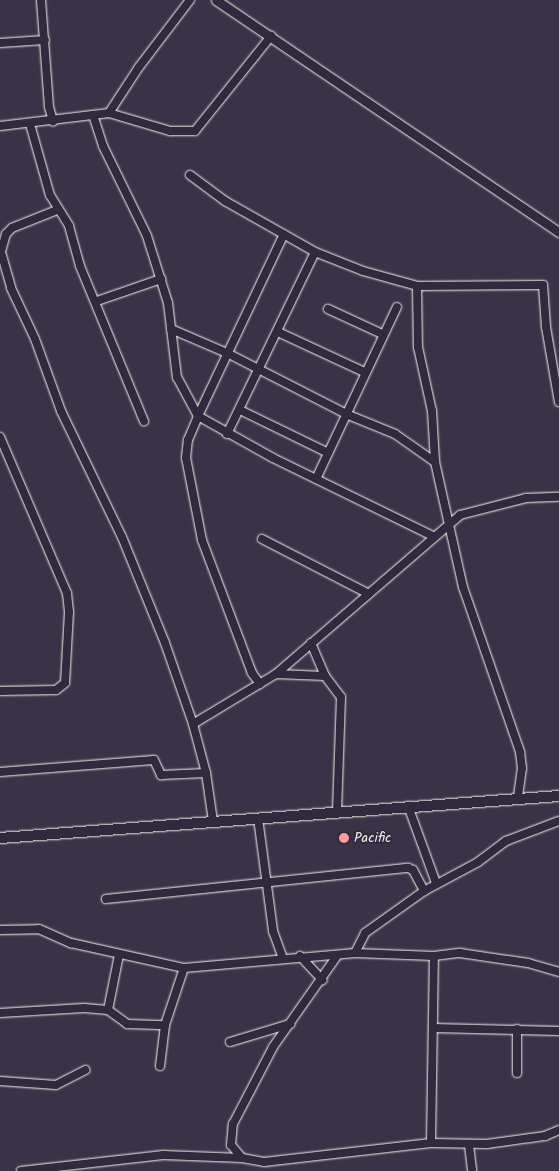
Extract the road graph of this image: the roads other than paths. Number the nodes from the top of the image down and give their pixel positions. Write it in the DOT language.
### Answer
graph roads {
  1 [pos="41,0"];
  2 [pos="190,0"];
  3 [pos="216,0"];
  4 [pos="271,36"];
  5 [pos="45,40"];
  6 [pos="0,43"];
  7 [pos="109,113"];
  8 [pos="93,115"];
  9 [pos="53,121"];
  10 [pos="30,124"];
  11 [pos="0,126"];
  12 [pos="190,175"];
  13 [pos="57,210"];
  14 [pos="559,232"];
  15 [pos="284,234"];
  16 [pos="316,252"];
  17 [pos="161,278"];
  18 [pos="417,286"];
  19 [pos="97,301"];
  20 [pos="397,308"];
  21 [pos="328,309"];
  22 [pos="171,329"];
  23 [pos="278,332"];
  24 [pos="382,334"];
  25 [pos="229,354"];
  26 [pos="260,370"];
  27 [pos="364,372"];
  28 [pos="558,380"];
  29 [pos="559,402"];
  30 [pos="240,410"];
  31 [pos="346,414"];
  32 [pos="198,416"];
  33 [pos="144,421"];
  34 [pos="227,434"];
  35 [pos="0,437"];
  36 [pos="328,452"];
  37 [pos="435,462"];
  38 [pos="316,479"];
  39 [pos="559,497"];
  40 [pos="448,525"];
  41 [pos="433,536"];
  42 [pos="262,539"];
  43 [pos="369,594"];
  44 [pos="311,643"];
  45 [pos="276,674"];
  46 [pos="325,676"];
  47 [pos="260,684"];
  48 [pos="0,691"];
  49 [pos="193,724"];
  50 [pos="0,772"];
  51 [pos="206,773"];
  52 [pos="559,796"];
  53 [pos="518,798"];
  54 [pos="408,806"];
  55 [pos="337,812"];
  56 [pos="258,818"];
  57 [pos="213,821"];
  58 [pos="559,822"];
  59 [pos="0,838"];
  60 [pos="436,883"];
  61 [pos="266,885"];
  62 [pos="424,891"];
  63 [pos="106,899"];
  64 [pos="0,930"];
  65 [pos="355,953"];
  66 [pos="119,955"];
  67 [pos="300,956"];
  68 [pos="337,956"];
  69 [pos="434,956"];
  70 [pos="283,958"];
  71 [pos="184,968"];
  72 [pos="559,972"];
  73 [pos="322,980"];
  74 [pos="108,1010"];
  75 [pos="0,1013"];
  76 [pos="290,1024"];
  77 [pos="165,1025"];
  78 [pos="433,1028"];
  79 [pos="517,1029"];
  80 [pos="559,1031"];
  81 [pos="230,1042"];
  82 [pos="160,1066"];
  83 [pos="85,1070"];
  84 [pos="516,1073"];
  85 [pos="0,1080"];
  86 [pos="559,1130"];
  87 [pos="431,1143"];
  88 [pos="469,1145"];
  89 [pos="242,1158"];
  90 [pos="264,1162"];
  91 [pos="21,1171"];
  92 [pos="263,1171"];
  93 [pos="472,1171"];
  1 -- 5 [label="street"];
  2 -- 7 [label="street"];
  3 -- 4 [label="street"];
  4 -- 7 [label="street"];
  4 -- 14 [label="street"];
  5 -- 6 [label="street"];
  5 -- 9 [label="street"];
  7 -- 8 [label="street"];
  8 -- 9 [label="street"];
  8 -- 17 [label="street"];
  9 -- 10 [label="street"];
  10 -- 11 [label="street"];
  10 -- 13 [label="street"];
  12 -- 15 [label="street"];
  13 -- 19 [label="street"];
  13 -- 49 [label="street"];
  15 -- 16 [label="street"];
  15 -- 25 [label="street"];
  16 -- 18 [label="street"];
  16 -- 23 [label="street"];
  17 -- 19 [label="street"];
  17 -- 22 [label="street"];
  18 -- 28 [label="street"];
  18 -- 37 [label="street"];
  19 -- 33 [label="street"];
  20 -- 24 [label="street"];
  21 -- 24 [label="street"];
  22 -- 25 [label="street"];
  22 -- 32 [label="street"];
  23 -- 26 [label="street"];
  23 -- 27 [label="street"];
  24 -- 27 [label="street"];
  25 -- 26 [label="street"];
  25 -- 32 [label="street"];
  26 -- 30 [label="street"];
  26 -- 31 [label="street"];
  27 -- 31 [label="street"];
  28 -- 29 [label="street"];
  30 -- 34 [label="street"];
  30 -- 36 [label="street"];
  31 -- 36 [label="street"];
  31 -- 37 [label="street"];
  32 -- 34 [label="street"];
  32 -- 47 [label="street"];
  34 -- 38 [label="street"];
  35 -- 48 [label="street"];
  36 -- 38 [label="street"];
  37 -- 40 [label="street"];
  38 -- 41 [label="street"];
  39 -- 40 [label="street"];
  40 -- 41 [label="street"];
  40 -- 53 [label="street"];
  41 -- 43 [label="street"];
  42 -- 43 [label="street"];
  43 -- 44 [label="street"];
  44 -- 45 [label="street"];
  44 -- 46 [label="street"];
  45 -- 46 [label="street"];
  45 -- 47 [label="street"];
  46 -- 55 [label="street"];
  47 -- 49 [label="street"];
  49 -- 51 [label="street"];
  50 -- 51 [label="street"];
  51 -- 57 [label="street"];
  52 -- 53 [label="main road"];
  53 -- 54 [label="main road"];
  54 -- 55 [label="main road"];
  54 -- 60 [label="street"];
  55 -- 56 [label="main road"];
  56 -- 57 [label="main road"];
  56 -- 61 [label="street"];
  57 -- 59 [label="main road"];
  58 -- 60 [label="street"];
  60 -- 62 [label="street"];
  61 -- 62 [label="street"];
  61 -- 63 [label="street"];
  61 -- 70 [label="street"];
  62 -- 65 [label="street"];
  64 -- 66 [label="street"];
  65 -- 68 [label="street"];
  65 -- 69 [label="street"];
  66 -- 71 [label="street"];
  66 -- 74 [label="street"];
  67 -- 68 [label="street"];
  67 -- 70 [label="street"];
  67 -- 73 [label="street"];
  68 -- 73 [label="street"];
  69 -- 72 [label="street"];
  69 -- 78 [label="street"];
  70 -- 71 [label="street"];
  71 -- 77 [label="street"];
  73 -- 76 [label="street"];
  74 -- 75 [label="street"];
  74 -- 77 [label="street"];
  76 -- 81 [label="street"];
  76 -- 89 [label="street"];
  77 -- 82 [label="street"];
  78 -- 79 [label="street"];
  78 -- 87 [label="street"];
  79 -- 80 [label="street"];
  79 -- 84 [label="street"];
  83 -- 85 [label="street"];
  86 -- 88 [label="street"];
  87 -- 88 [label="street"];
  87 -- 90 [label="street"];
  88 -- 93 [label="street"];
  89 -- 90 [label="street"];
  89 -- 91 [label="street"];
  90 -- 92 [label="street"];
}
